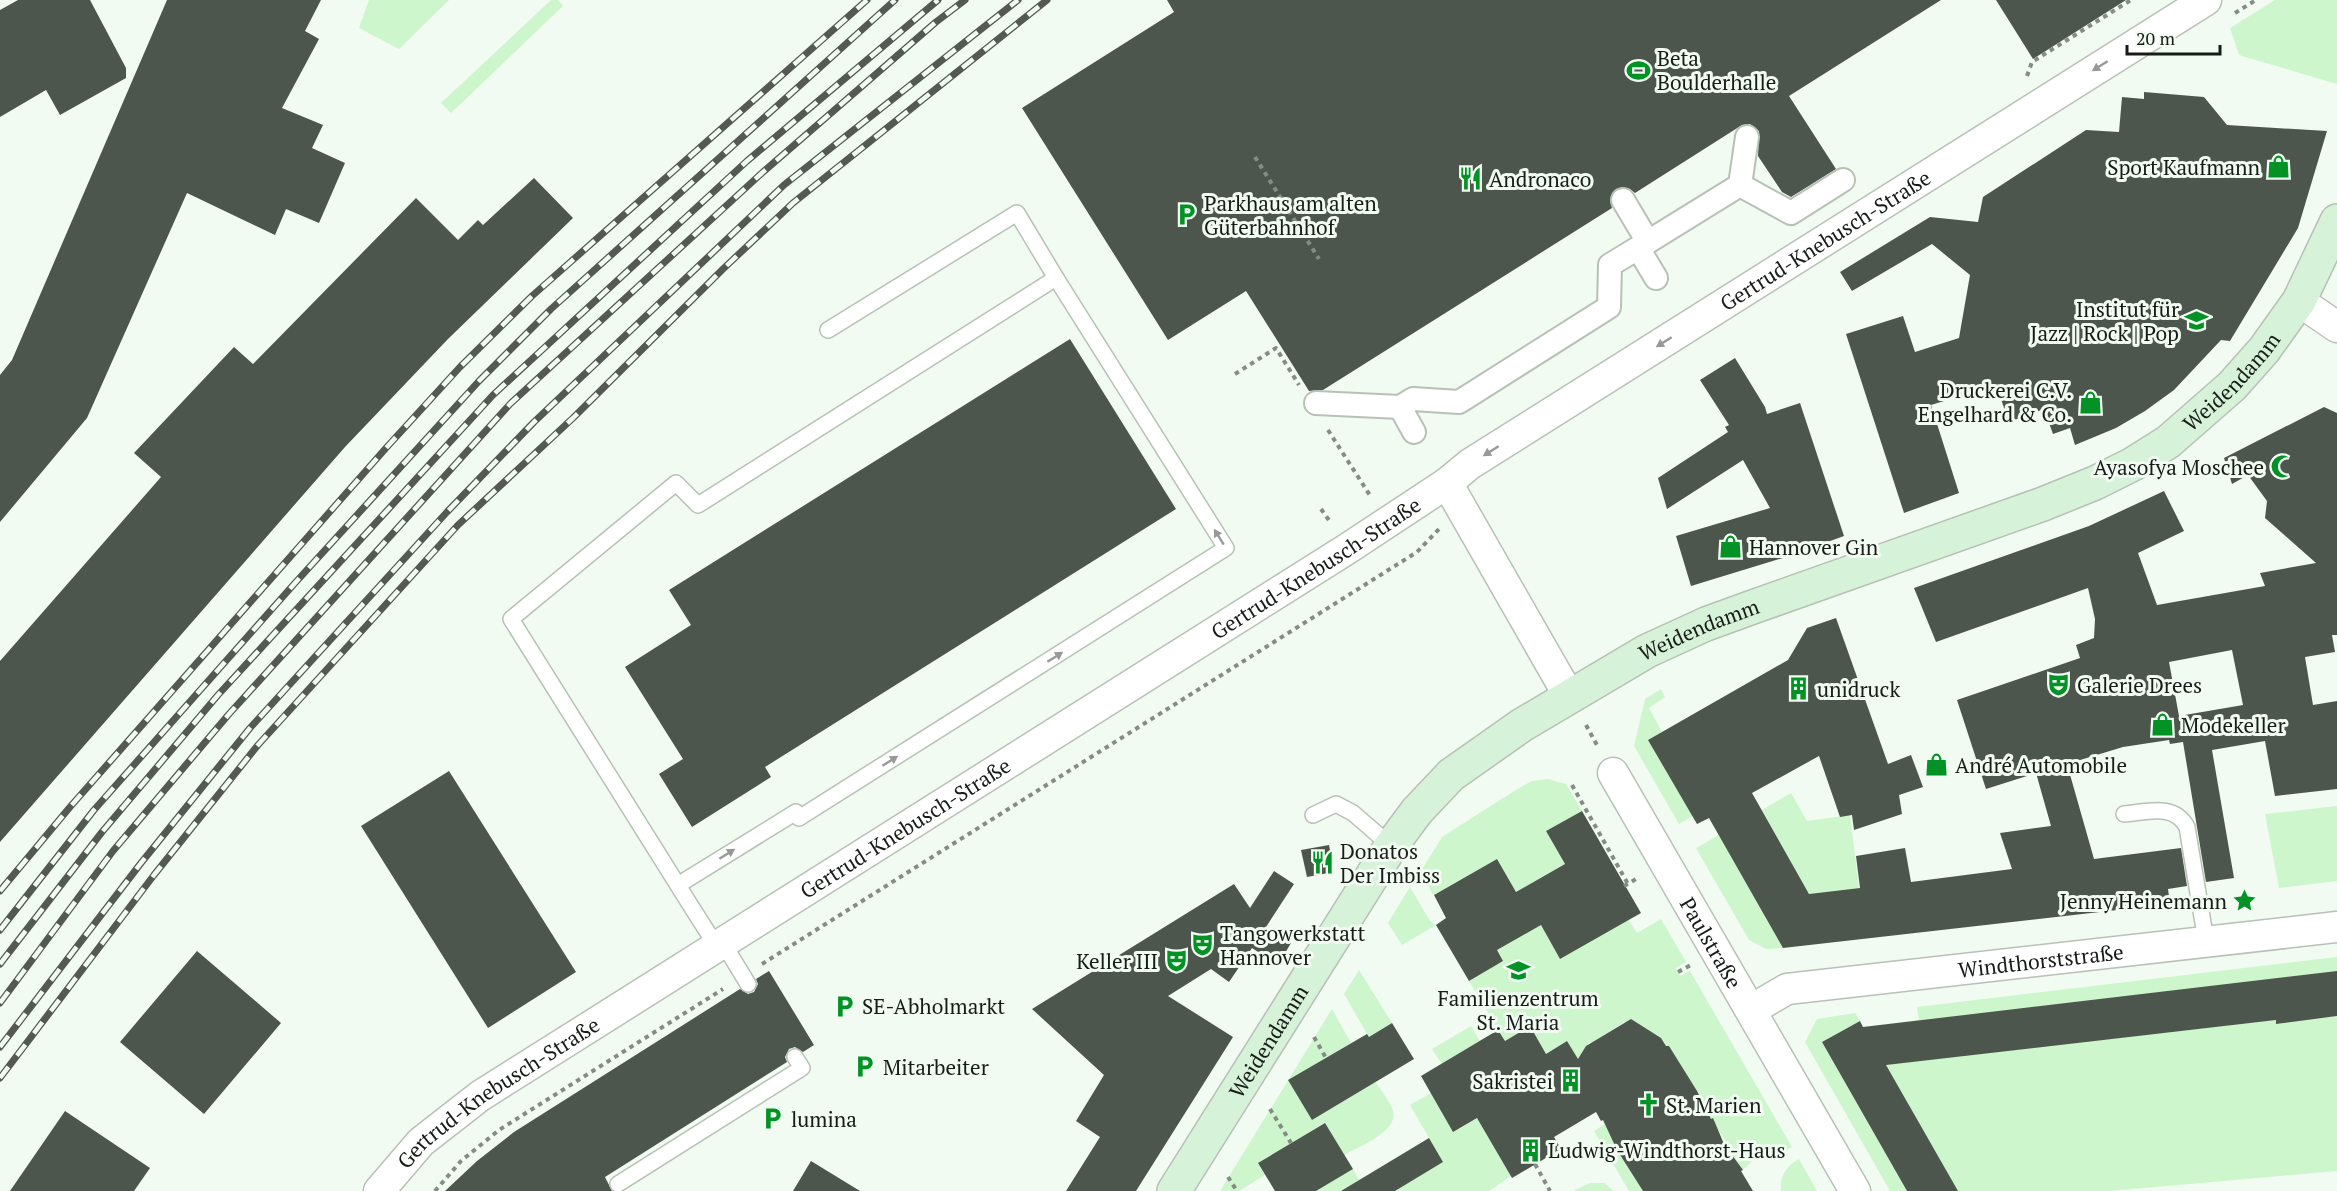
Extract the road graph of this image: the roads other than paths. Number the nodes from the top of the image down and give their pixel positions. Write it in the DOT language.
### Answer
graph roads {
  1 [pos="2204,1"];
  2 [pos="1747,137"];
  3 [pos="1843,180"];
  4 [pos="1740,185"];
  5 [pos="1623,200"];
  6 [pos="2337,221"];
  7 [pos="1643,245"];
  8 [pos="1056,278"];
  9 [pos="1662,287"];
  10 [pos="2299,301"];
  11 [pos="2337,327"];
  12 [pos="828,330"];
  13 [pos="1314,404"];
  14 [pos="1400,407"];
  15 [pos="1420,440"];
  16 [pos="1453,494"];
  17 [pos="1569,696"];
  18 [pos="1613,773"];
  19 [pos="2124,814"];
  20 [pos="1313,815"];
  21 [pos="1391,846"];
  22 [pos="678,885"];
  23 [pos="2337,927"];
  24 [pos="2206,941"];
  25 [pos="720,945"];
  26 [pos="746,980"];
  27 [pos="1751,1010"];
  28 [pos="795,1057"];
  29 [pos="618,1184"];
  30 [pos="379,1191"];
  31 [pos="1174,1191"];
  32 [pos="1855,1191"];
  1 -- 16 [label="street, Gertrud-Knebusch-Straße, one-way"];
  2 -- 4 [label="street"];
  3 -- 4 [label="street"];
  4 -- 7 [label="street"];
  5 -- 7 [label="street"];
  6 -- 10 [label="main road, Weidendamm"];
  7 -- 9 [label="street"];
  7 -- 14 [label="street"];
  8 -- 12 [label="lane"];
  22 -- 8 [label="lane, one-way"];
  8 -- 22 [label="lane"];
  10 -- 11 [label="street"];
  10 -- 17 [label="main road, Weidendamm"];
  13 -- 14 [label="street"];
  14 -- 15 [label="street"];
  16 -- 17 [label="street"];
  16 -- 25 [label="street, Gertrud-Knebusch-Straße"];
  17 -- 21 [label="main road, Weidendamm"];
  18 -- 27 [label="street, Paulstraße"];
  19 -- 24 [label="lane"];
  20 -- 21 [label="lane"];
  21 -- 31 [label="main road, Weidendamm"];
  22 -- 25 [label="lane"];
  23 -- 24 [label="street, Windthorststraße"];
  24 -- 27 [label="street, Windthorststraße"];
  25 -- 26 [label="lane"];
  25 -- 30 [label="street, Gertrud-Knebusch-Straße"];
  27 -- 32 [label="street, Paulstraße"];
  28 -- 29 [label="lane"];
}
